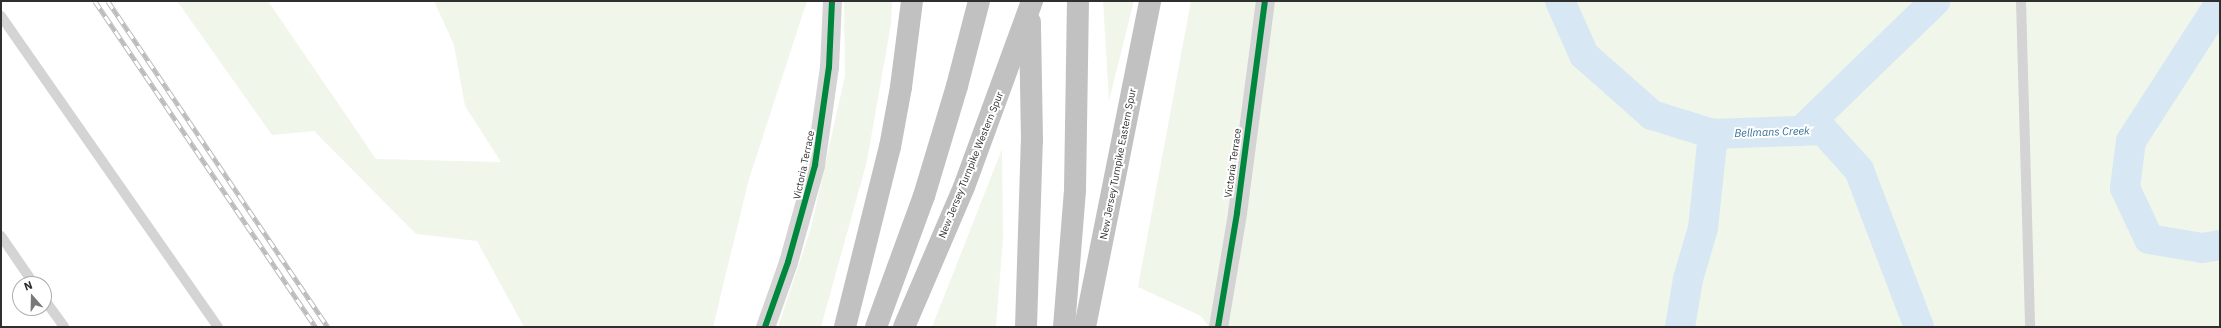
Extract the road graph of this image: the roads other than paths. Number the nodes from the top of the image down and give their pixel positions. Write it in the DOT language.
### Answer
graph roads {
  1 [pos="832,1"];
  2 [pos="912,1"];
  3 [pos="978,1"];
  4 [pos="1029,1"];
  5 [pos="1032,1"];
  6 [pos="1078,1"];
  7 [pos="1150,1"];
  8 [pos="1265,1"];
  9 [pos="2021,1"];
  10 [pos="1,16"];
  11 [pos="1,236"];
  12 [pos="28,276"];
  13 [pos="52,310"];
  14 [pos="64,327"];
  15 [pos="218,327"];
  16 [pos="765,327"];
  17 [pos="845,327"];
  18 [pos="876,327"];
  19 [pos="904,327"];
  20 [pos="1026,327"];
  21 [pos="1064,327"];
  22 [pos="1085,327"];
  23 [pos="1218,327"];
  24 [pos="2030,327"];
  1 -- 16 [label="street, Victoria Terrace"];
  2 -- 17 [label="highway"];
  3 -- 18 [label="highway"];
  4 -- 20 [label="highway"];
  5 -- 19 [label="highway, New Jersey Turnpike Western Spur"];
  6 -- 21 [label="highway"];
  7 -- 22 [label="highway, New Jersey Turnpike Eastern Spur"];
  8 -- 23 [label="street, Victoria Terrace"];
  9 -- 24 [label="lane"];
  10 -- 15 [label="lane"];
  11 -- 12 [label="lane"];
  13 -- 14 [label="lane"];
}
